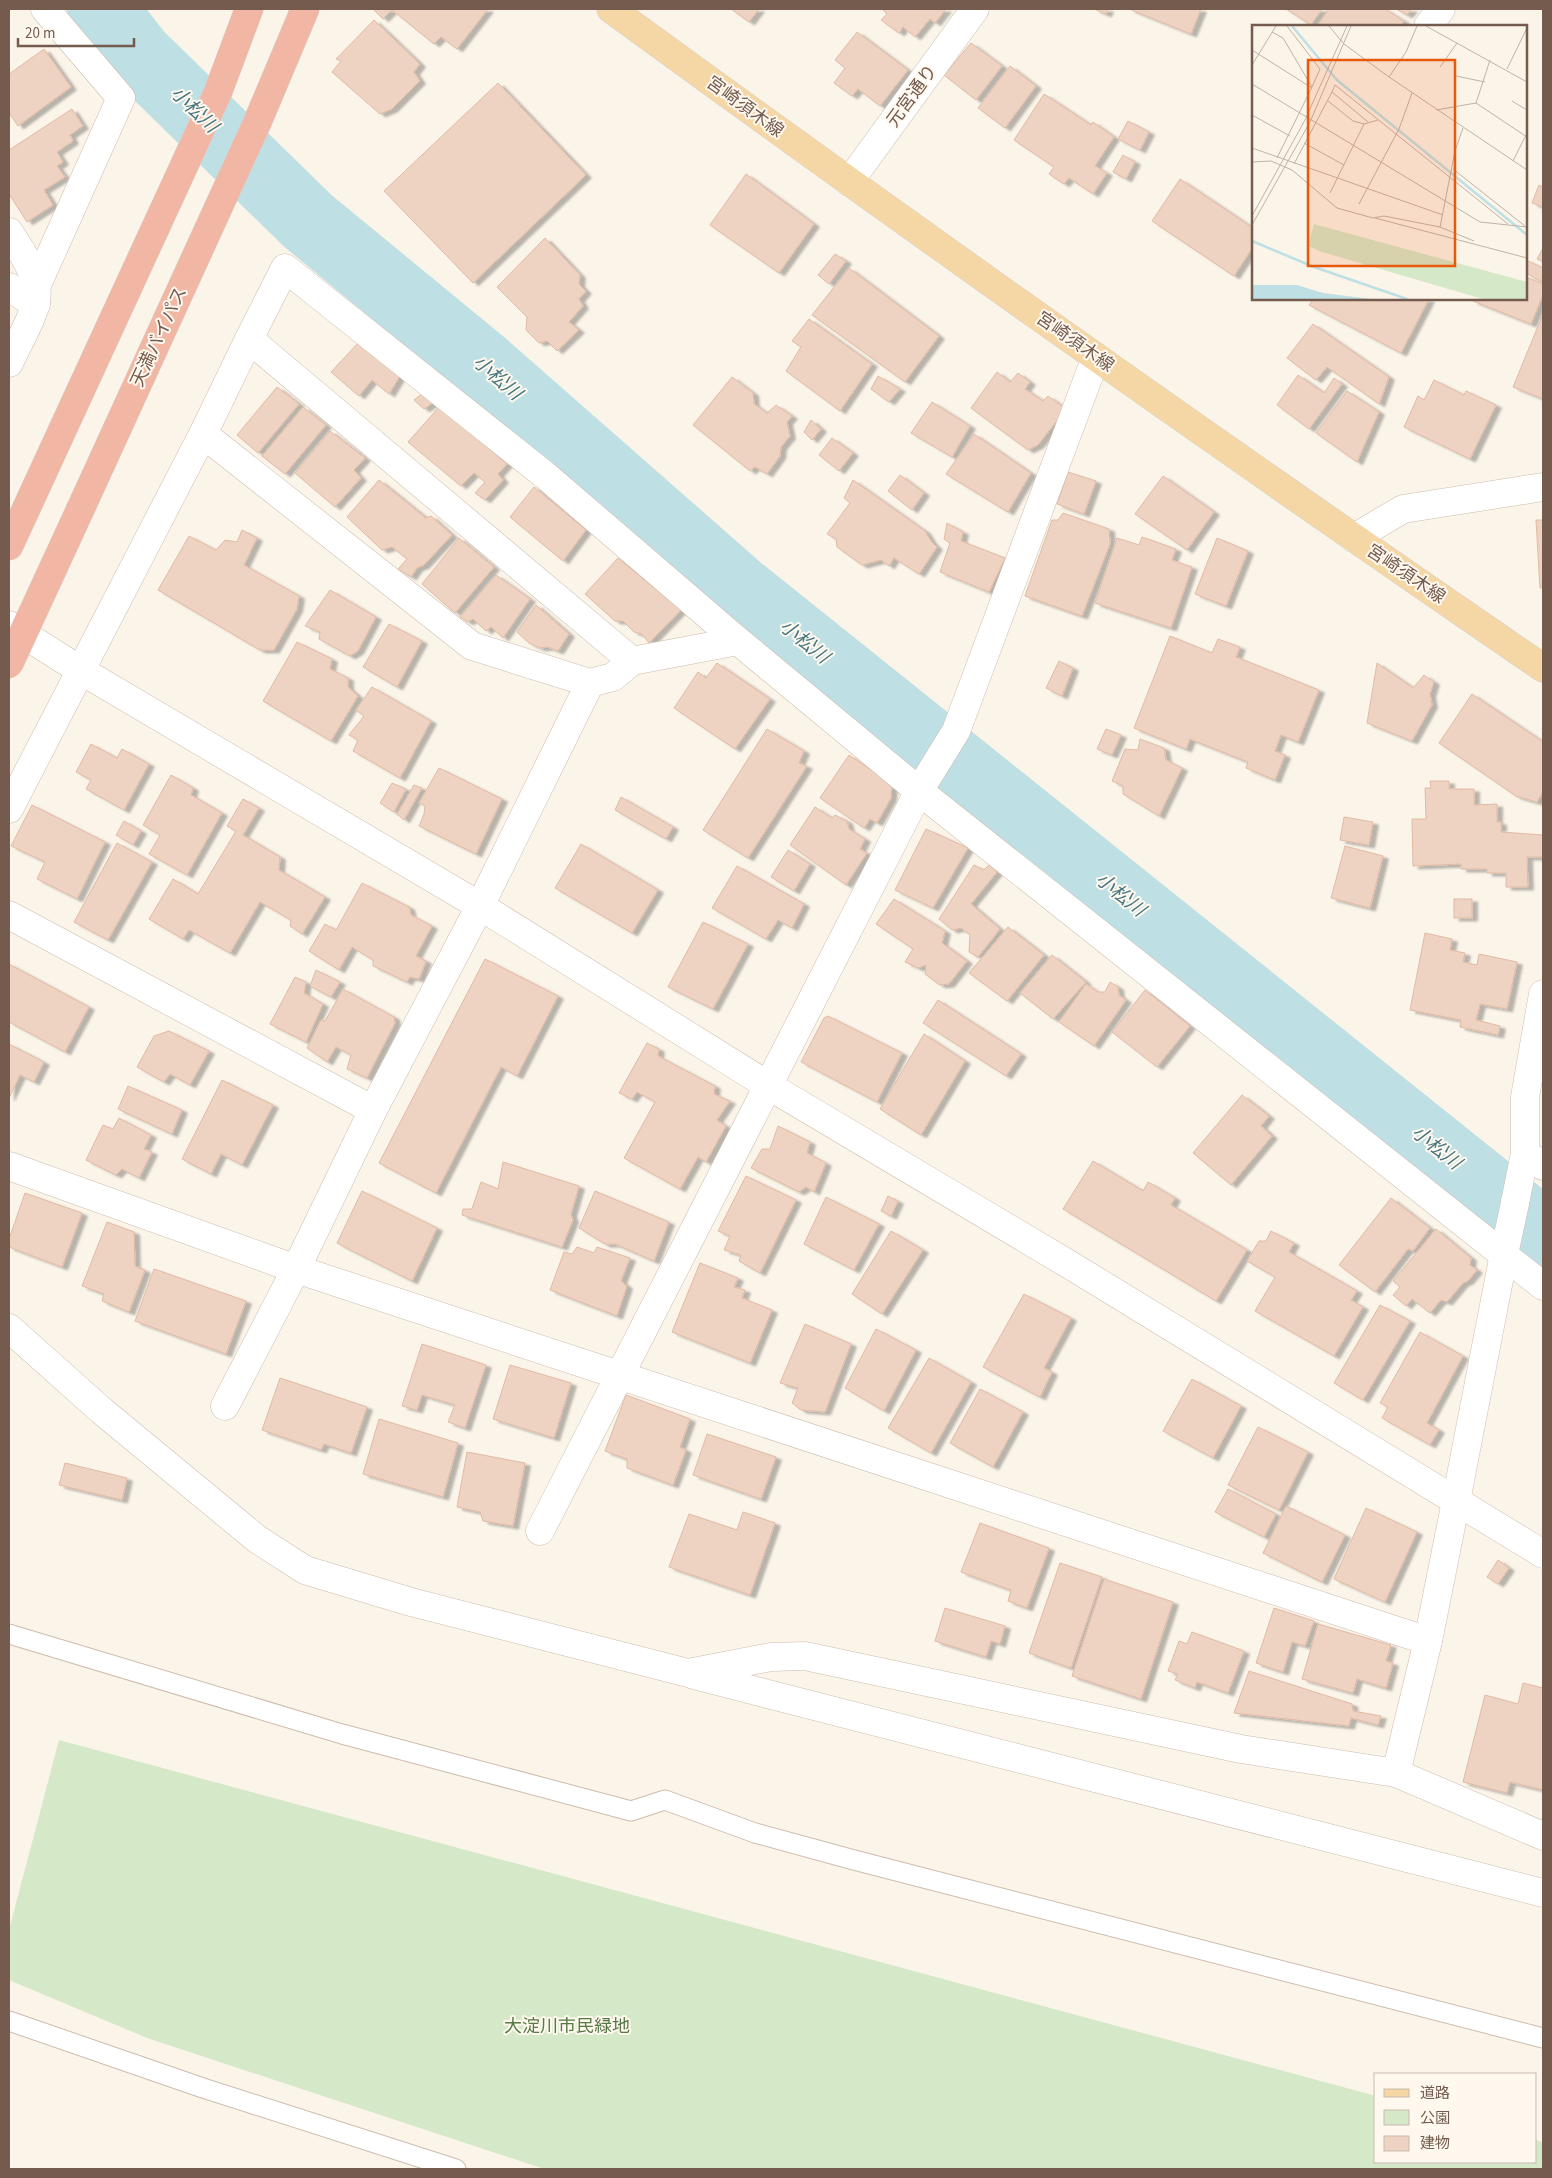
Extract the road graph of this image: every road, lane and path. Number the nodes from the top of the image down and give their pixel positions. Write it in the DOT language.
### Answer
graph roads {
  1 [pos="45,9"];
  2 [pos="250,9"];
  3 [pos="305,9"];
  4 [pos="611,9"];
  5 [pos="975,9"];
  6 [pos="1441,9"];
  7 [pos="1429,25"];
  8 [pos="849,182"];
  9 [pos="9,232"];
  10 [pos="9,287"];
  11 [pos="36,296"];
  12 [pos="249,339"];
  13 [pos="1096,357"];
  14 [pos="9,363"];
  15 [pos="203,434"];
  16 [pos="1543,487"];
  17 [pos="1354,538"];
  18 [pos="9,546"];
  19 [pos="9,625"];
  20 [pos="738,641"];
  21 [pos="632,661"];
  22 [pos="9,664"];
  23 [pos="1543,668"];
  24 [pos="80,670"];
  25 [pos="590,683"];
  26 [pos="919,791"];
  27 [pos="9,809"];
  28 [pos="480,906"];
  29 [pos="9,915"];
  30 [pos="1543,994"];
  31 [pos="769,1086"];
  32 [pos="373,1110"];
  33 [pos="1534,1159"];
  34 [pos="9,1166"];
  35 [pos="1504,1254"];
  36 [pos="296,1269"];
  37 [pos="1543,1286"];
  38 [pos="9,1328"];
  39 [pos="620,1376"];
  40 [pos="225,1406"];
  41 [pos="1456,1501"];
  42 [pos="540,1531"];
  43 [pos="1543,1554"];
  44 [pos="9,1634"];
  45 [pos="1428,1641"];
  46 [pos="688,1673"];
  47 [pos="1396,1773"];
  48 [pos="1543,1836"];
  49 [pos="1543,1893"];
  50 [pos="9,2021"];
  51 [pos="1543,2038"];
  52 [pos="456,2169"];
  1 -- 11 [label="street"];
  2 -- 18 [label="highway"];
  3 -- 22 [label="highway, 天満バイパス, bridge"];
  4 -- 8 [label="main road, 宮崎須木線"];
  5 -- 8 [label="street, 元宮通り"];
  6 -- 7 [label="street"];
  8 -- 13 [label="main road, 宮崎須木線"];
  9 -- 11 [label="street"];
  10 -- 11 [label="street"];
  11 -- 14 [label="street"];
  12 -- 15 [label="street"];
  12 -- 20 [label="street"];
  12 -- 21 [label="street"];
  13 -- 17 [label="main road, 宮崎須木線"];
  13 -- 26 [label="street"];
  15 -- 24 [label="street"];
  15 -- 25 [label="street"];
  16 -- 17 [label="street"];
  17 -- 23 [label="main road, 宮崎須木線"];
  19 -- 24 [label="street"];
  20 -- 21 [label="street"];
  20 -- 26 [label="street"];
  21 -- 25 [label="street"];
  24 -- 27 [label="street"];
  24 -- 28 [label="street"];
  25 -- 28 [label="street"];
  26 -- 31 [label="street"];
  26 -- 35 [label="street"];
  28 -- 31 [label="street"];
  28 -- 32 [label="street"];
  29 -- 32 [label="street"];
  30 -- 33 [label="street"];
  31 -- 39 [label="street"];
  31 -- 41 [label="street"];
  32 -- 36 [label="street"];
  33 -- 35 [label="street"];
  34 -- 36 [label="street"];
  35 -- 37 [label="street"];
  35 -- 41 [label="street"];
  36 -- 39 [label="street"];
  36 -- 40 [label="street"];
  38 -- 46 [label="street"];
  39 -- 42 [label="street"];
  39 -- 45 [label="street"];
  41 -- 43 [label="street"];
  41 -- 45 [label="street"];
  44 -- 51 [label="lane"];
  45 -- 47 [label="street"];
  46 -- 47 [label="street"];
  46 -- 49 [label="street"];
  47 -- 48 [label="street"];
  50 -- 52 [label="lane"];
}
